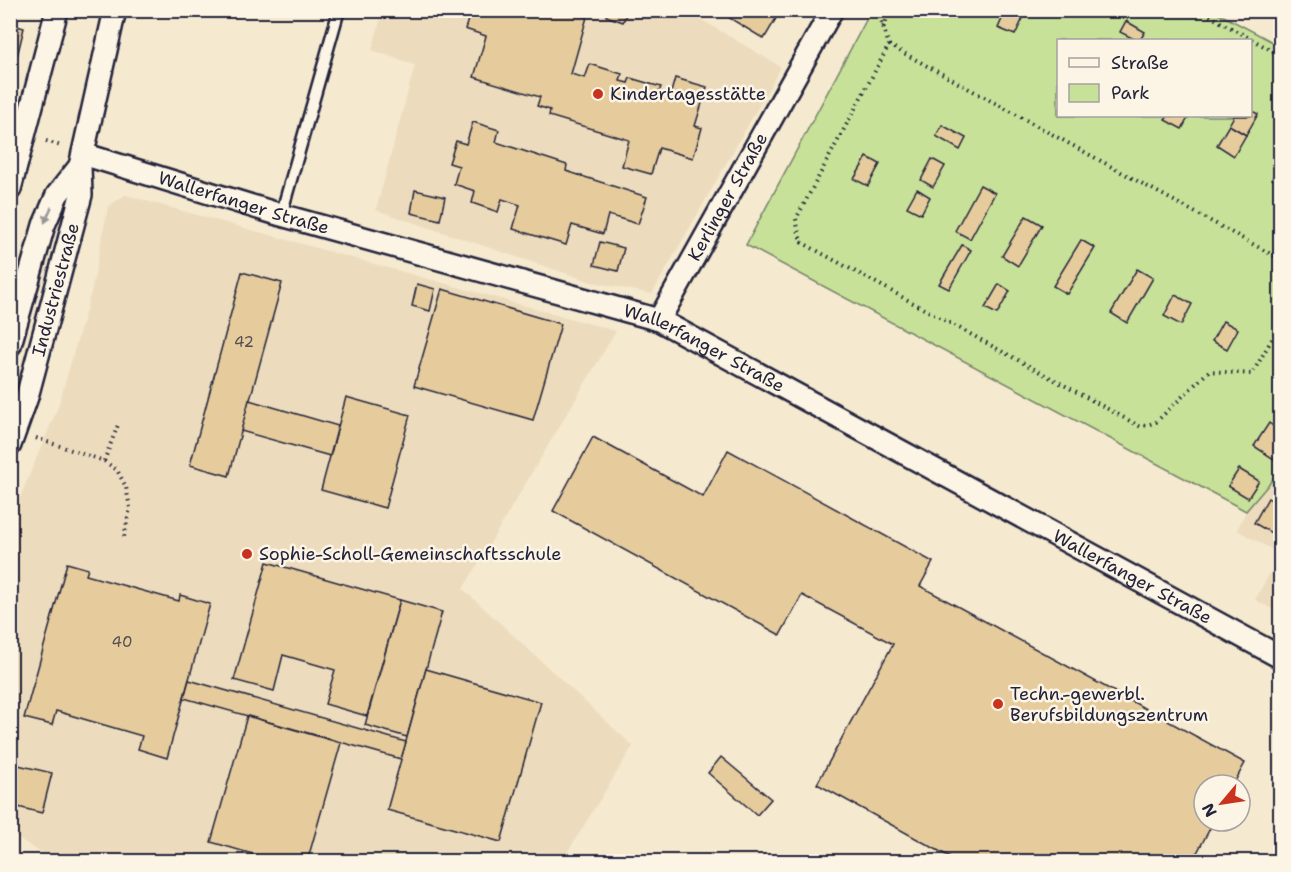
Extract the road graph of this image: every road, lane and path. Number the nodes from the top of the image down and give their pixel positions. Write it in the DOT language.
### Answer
graph roads {
  1 [pos="116,10"];
  2 [pos="339,10"];
  3 [pos="832,10"];
  4 [pos="878,10"];
  5 [pos="892,10"];
  6 [pos="1199,10"];
  7 [pos="56,11"];
  8 [pos="883,27"];
  9 [pos="1252,39"];
  10 [pos="1252,39"];
  11 [pos="889,45"];
  12 [pos="1281,55"];
  13 [pos="25,134"];
  14 [pos="81,160"];
  15 [pos="10,189"];
  16 [pos="281,215"];
  17 [pos="1281,259"];
  18 [pos="659,320"];
  19 [pos="1281,326"];
  20 [pos="10,345"];
  21 [pos="118,425"];
  22 [pos="13,438"];
  23 [pos="104,461"];
  24 [pos="124,537"];
  25 [pos="1281,657"];
  1 -- 14 [label="street, Industriestraße"];
  2 -- 16 [label="lane"];
  3 -- 18 [label="street, Kerlinger Straße"];
  4 -- 8 [label="path"];
  5 -- 8 [label="path"];
  6 -- 10 [label="path"];
  7 -- 13 [label="street"];
  8 -- 11 [label="path"];
  9 -- 12 [label="path"];
  11 -- 17 [label="path"];
  11 -- 19 [label="path"];
  13 -- 14 [label="path"];
  13 -- 15 [label="street"];
  14 -- 16 [label="street, Wallerfanger Straße"];
  14 -- 20 [label="street, Industriestraße, one-way"];
  14 -- 22 [label="street, Industriestraße"];
  16 -- 18 [label="street, Wallerfanger Straße"];
  18 -- 25 [label="street, Wallerfanger Straße"];
  21 -- 23 [label="path"];
  22 -- 23 [label="path"];
  23 -- 24 [label="path"];
}
